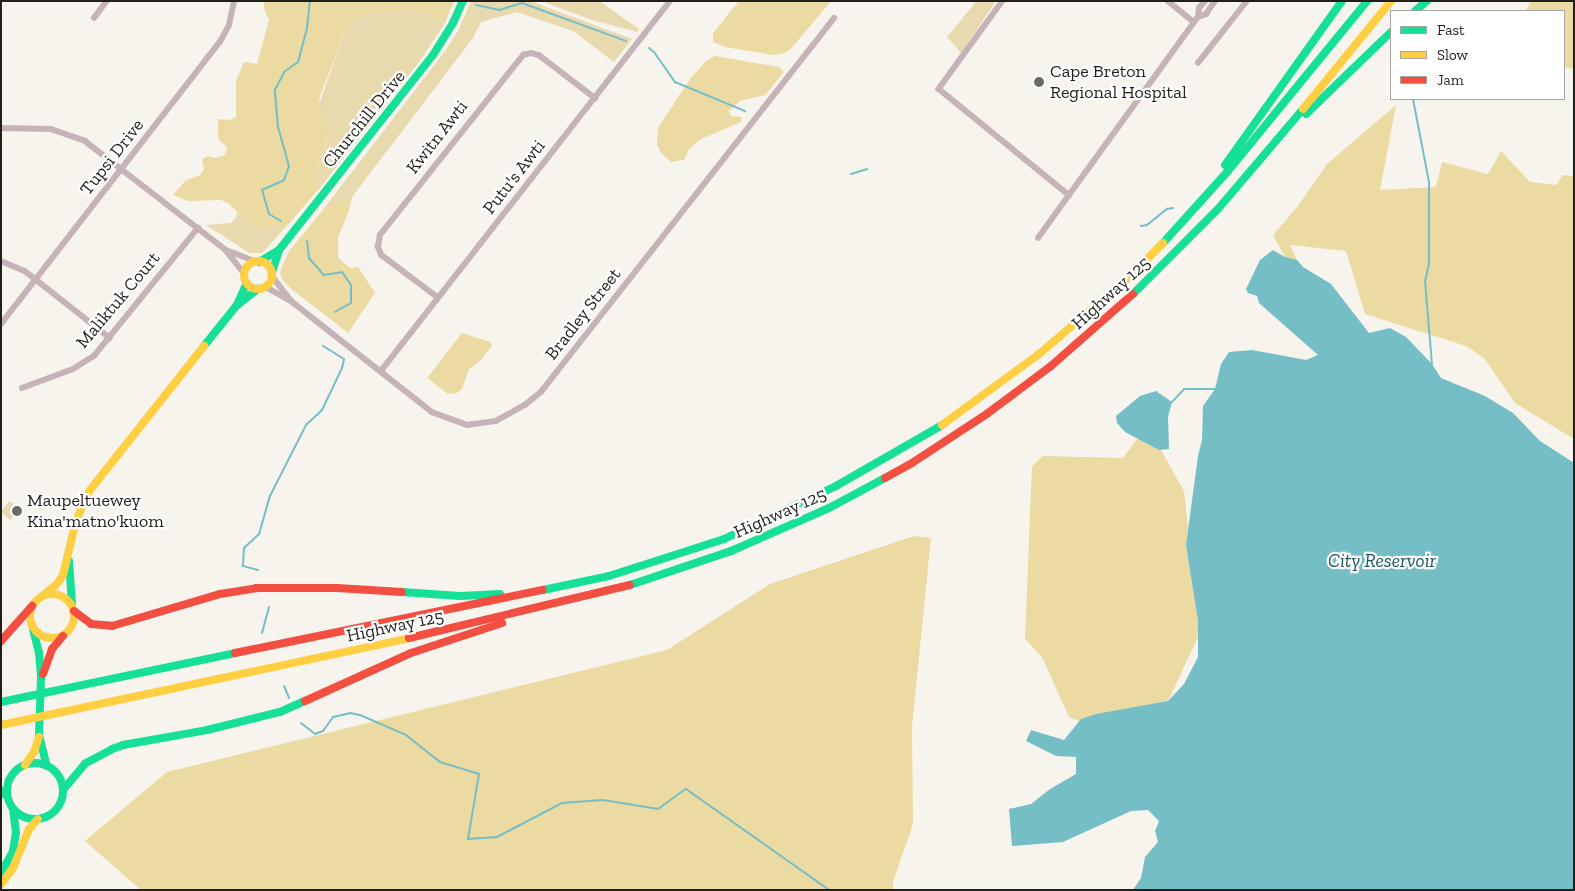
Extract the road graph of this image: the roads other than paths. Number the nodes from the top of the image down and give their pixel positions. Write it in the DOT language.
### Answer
graph roads {
  1 [pos="107,1"];
  2 [pos="234,1"];
  3 [pos="463,1"];
  4 [pos="1003,1"];
  5 [pos="1168,1"];
  6 [pos="1204,1"];
  7 [pos="1215,1"];
  8 [pos="1247,1"];
  9 [pos="1342,1"];
  10 [pos="1367,1"];
  11 [pos="1391,1"];
  12 [pos="1427,1"];
  13 [pos="666,3"];
  14 [pos="1416,10"];
  15 [pos="94,18"];
  16 [pos="834,18"];
  17 [pos="1196,20"];
  18 [pos="1390,33"];
  19 [pos="1198,63"];
  20 [pos="595,98"];
  21 [pos="1,128"];
  22 [pos="1267,154"];
  23 [pos="122,168"];
  24 [pos="1069,195"];
  25 [pos="1188,216"];
  26 [pos="198,228"];
  27 [pos="1038,238"];
  28 [pos="226,250"];
  29 [pos="279,250"];
  30 [pos="1,261"];
  31 [pos="258,262"];
  32 [pos="245,274"];
  33 [pos="272,274"];
  34 [pos="36,280"];
  35 [pos="247,283"];
  36 [pos="262,288"];
  37 [pos="438,298"];
  38 [pos="291,301"];
  39 [pos="236,306"];
  40 [pos="1,324"];
  41 [pos="110,338"];
  42 [pos="381,371"];
  43 [pos="22,388"];
  44 [pos="70,546"];
  45 [pos="566,586"];
  46 [pos="42,596"];
  47 [pos="564,603"];
  48 [pos="32,606"];
  49 [pos="73,608"];
  50 [pos="32,627"];
  51 [pos="63,636"];
  52 [pos="1,641"];
  53 [pos="41,678"];
  54 [pos="1,702"];
  55 [pos="1,726"];
  56 [pos="40,735"];
  57 [pos="25,764"];
  58 [pos="47,766"];
  59 [pos="63,790"];
  60 [pos="4,793"];
  61 [pos="14,809"];
  62 [pos="38,819"];
  63 [pos="1,874"];
  64 [pos="1,884"];
  1 -- 15 [label="street"];
  2 -- 23 [label="street, Tupsi Drive"];
  3 -- 29 [label="main road, Churchill Drive"];
  4 -- 24 [label="street"];
  5 -- 17 [label="street"];
  6 -- 17 [label="street"];
  7 -- 17 [label="street"];
  8 -- 19 [label="street"];
  9 -- 25 [label="main road"];
  10 -- 25 [label="main road, Highway 125"];
  11 -- 22 [label="main road, Highway 125"];
  12 -- 14 [label="main road"];
  13 -- 20 [label="street, Putu's Awti"];
  16 -- 42 [label="street, Bradley Street"];
  17 -- 24 [label="street"];
  18 -- 22 [label="main road"];
  20 -- 37 [label="street, Putu's Awti"];
  20 -- 37 [label="street, Kwitn Awti"];
  21 -- 23 [label="street"];
  22 -- 47 [label="main road, Highway 125"];
  23 -- 26 [label="street"];
  23 -- 34 [label="street, Tupsi Drive"];
  24 -- 27 [label="street"];
  25 -- 45 [label="main road, Highway 125"];
  26 -- 28 [label="street"];
  26 -- 41 [label="street, Maliktuk Court"];
  28 -- 31 [label="street"];
  28 -- 32 [label="street"];
  29 -- 31 [label="main road, Churchill Drive"];
  29 -- 33 [label="main road, Churchill Drive"];
  30 -- 34 [label="street"];
  31 -- 32 [label="main road"];
  31 -- 33 [label="main road"];
  32 -- 35 [label="main road"];
  33 -- 36 [label="main road"];
  33 -- 38 [label="street, Bradley Street"];
  34 -- 40 [label="street, Tupsi Drive"];
  34 -- 41 [label="street"];
  35 -- 36 [label="main road"];
  35 -- 39 [label="main road"];
  36 -- 38 [label="street, Bradley Street"];
  36 -- 39 [label="main road"];
  37 -- 42 [label="street, Putu's Awti"];
  38 -- 42 [label="street, Bradley Street"];
  39 -- 44 [label="main road"];
  41 -- 43 [label="street, Maliktuk Court"];
  44 -- 46 [label="main road"];
  44 -- 49 [label="main road"];
  45 -- 49 [label="main road"];
  45 -- 54 [label="main road, Highway 125"];
  46 -- 48 [label="main road"];
  46 -- 49 [label="main road"];
  47 -- 55 [label="main road, Highway 125"];
  47 -- 59 [label="main road"];
  48 -- 50 [label="main road"];
  48 -- 52 [label="main road"];
  49 -- 51 [label="main road"];
  50 -- 51 [label="main road"];
  50 -- 53 [label="main road"];
  51 -- 53 [label="main road"];
  53 -- 56 [label="main road"];
  56 -- 57 [label="main road"];
  56 -- 58 [label="main road"];
  57 -- 58 [label="main road"];
  57 -- 60 [label="main road"];
  58 -- 59 [label="main road"];
  59 -- 62 [label="main road"];
  60 -- 61 [label="main road"];
  61 -- 62 [label="main road"];
  61 -- 63 [label="main road"];
  62 -- 64 [label="main road"];
}
